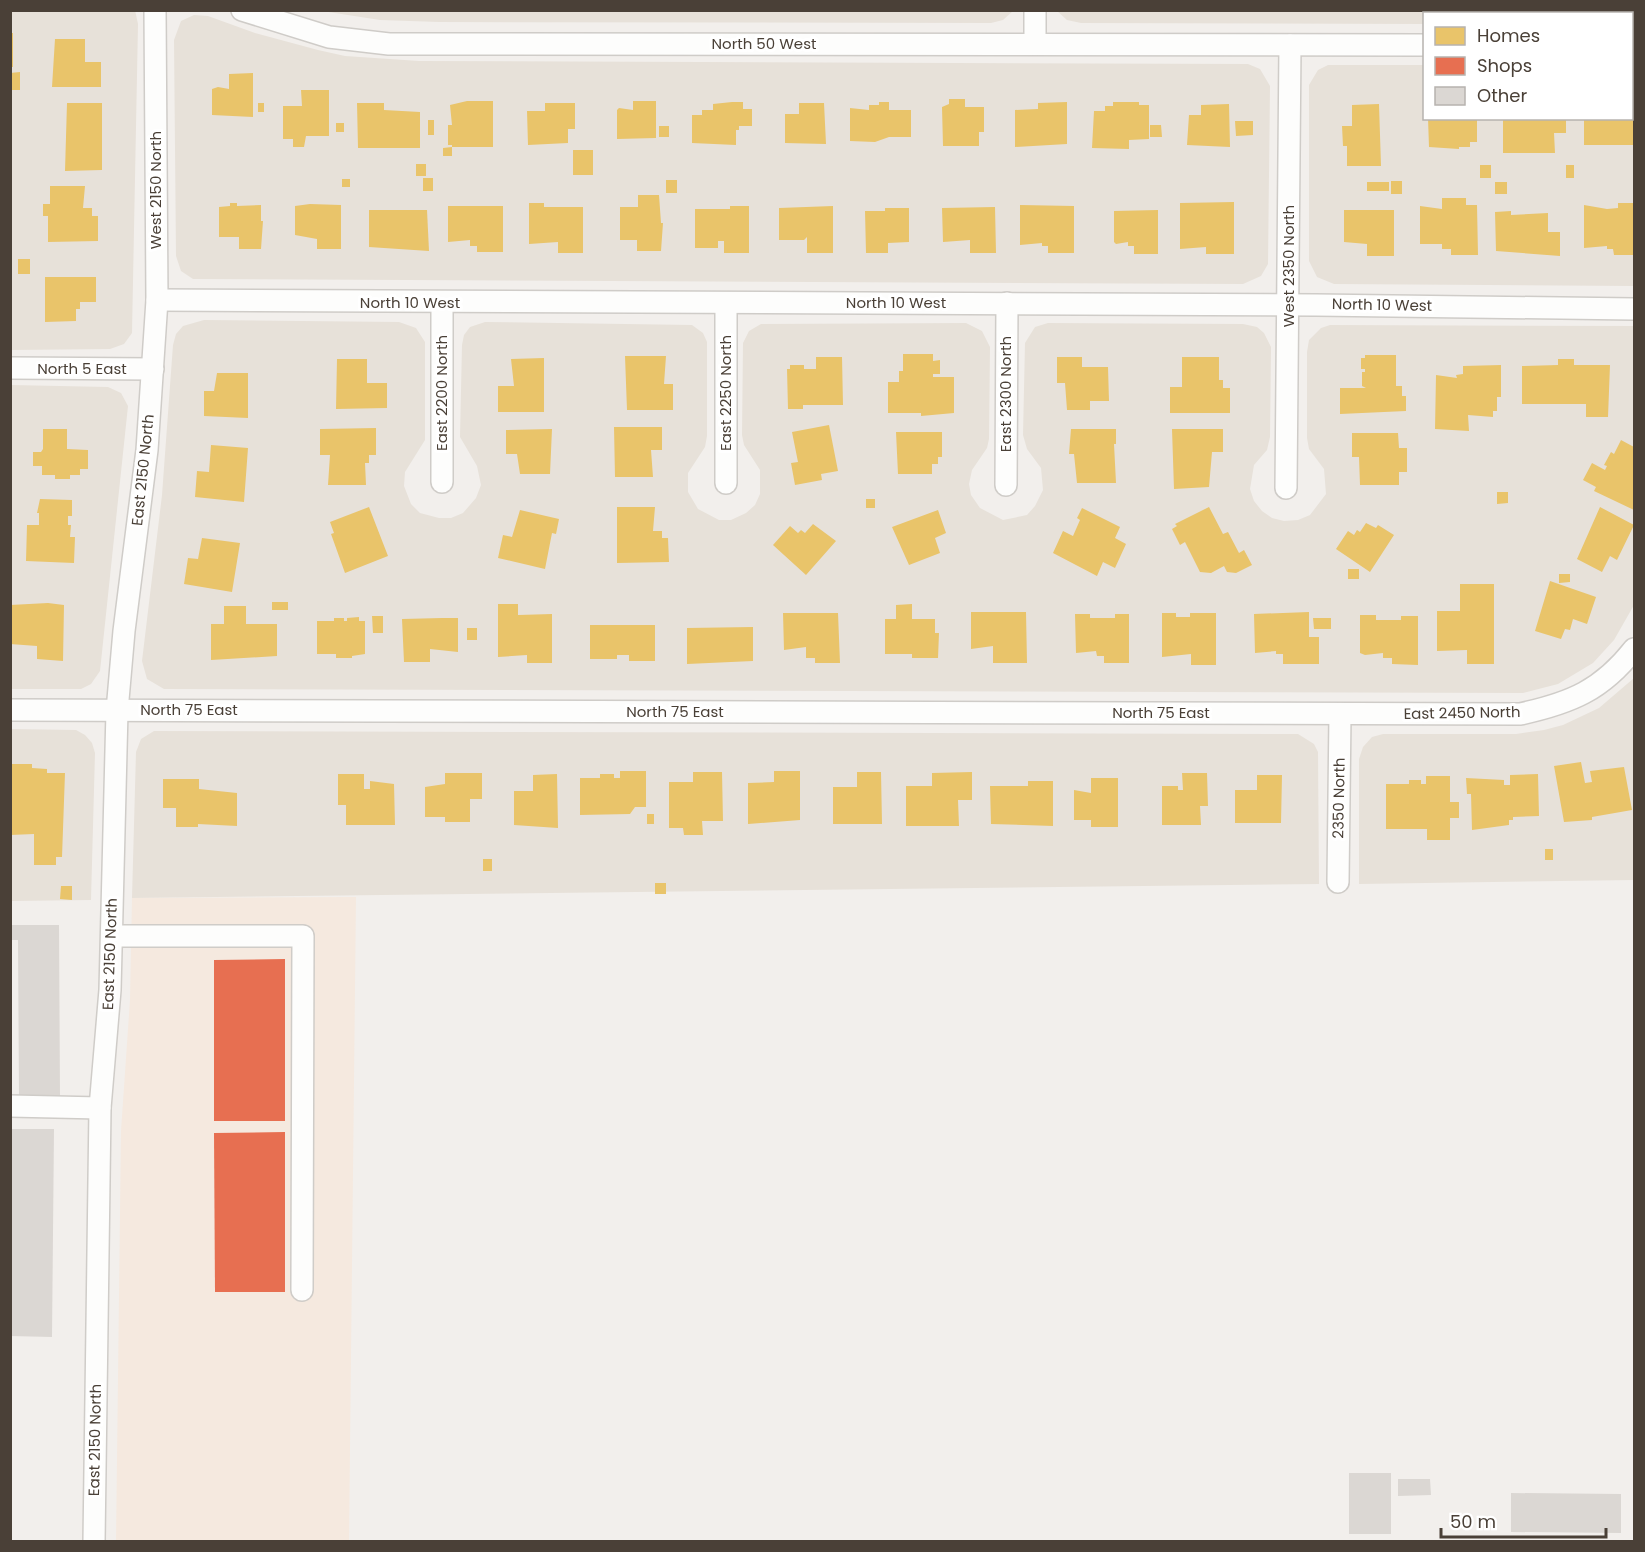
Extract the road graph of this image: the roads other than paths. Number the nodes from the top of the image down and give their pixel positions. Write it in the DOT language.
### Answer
graph roads {
  1 [pos="155,10"];
  2 [pos="242,10"];
  3 [pos="1035,10"];
  4 [pos="1035,44"];
  5 [pos="1290,45"];
  6 [pos="1423,45"];
  7 [pos="157,300"];
  8 [pos="442,303"];
  9 [pos="726,303"];
  10 [pos="1007,303"];
  11 [pos="1289,305"];
  12 [pos="1635,309"];
  13 [pos="10,368"];
  14 [pos="153,369"];
  15 [pos="442,482"];
  16 [pos="726,483"];
  17 [pos="1006,485"];
  18 [pos="1286,488"];
  19 [pos="1635,649"];
  20 [pos="10,710"];
  21 [pos="117,711"];
  22 [pos="1340,714"];
  23 [pos="1338,882"];
  24 [pos="112,936"];
  25 [pos="10,1106"];
  26 [pos="100,1108"];
  27 [pos="302,1290"];
  28 [pos="94,1542"];
  1 -- 7 [label="street, West 2150 North"];
  2 -- 4 [label="street, North 50 West"];
  3 -- 4 [label="street"];
  4 -- 5 [label="street, North 50 West"];
  5 -- 6 [label="street, North 50 West"];
  5 -- 11 [label="street, West 2350 North"];
  7 -- 8 [label="street, North 10 West"];
  7 -- 14 [label="street, West 2150 North"];
  8 -- 9 [label="street, North 10 West"];
  8 -- 15 [label="street, East 2200 North"];
  9 -- 10 [label="street, North 10 West"];
  9 -- 16 [label="street, East 2250 North"];
  10 -- 11 [label="street, North 10 West"];
  10 -- 17 [label="street, East 2300 North"];
  11 -- 12 [label="street, North 10 West"];
  11 -- 18 [label="street, West 2350 North"];
  13 -- 14 [label="street, North 5 East"];
  14 -- 21 [label="street, East 2150 North"];
  19 -- 22 [label="street, East 2450 North"];
  20 -- 21 [label="street, North 75 East"];
  21 -- 22 [label="street, North 75 East"];
  21 -- 24 [label="street, East 2150 North"];
  22 -- 23 [label="street, 2350 North"];
  24 -- 26 [label="street, East 2150 North"];
  24 -- 27 [label="street"];
  25 -- 26 [label="street"];
  26 -- 28 [label="street, East 2150 North"];
}
